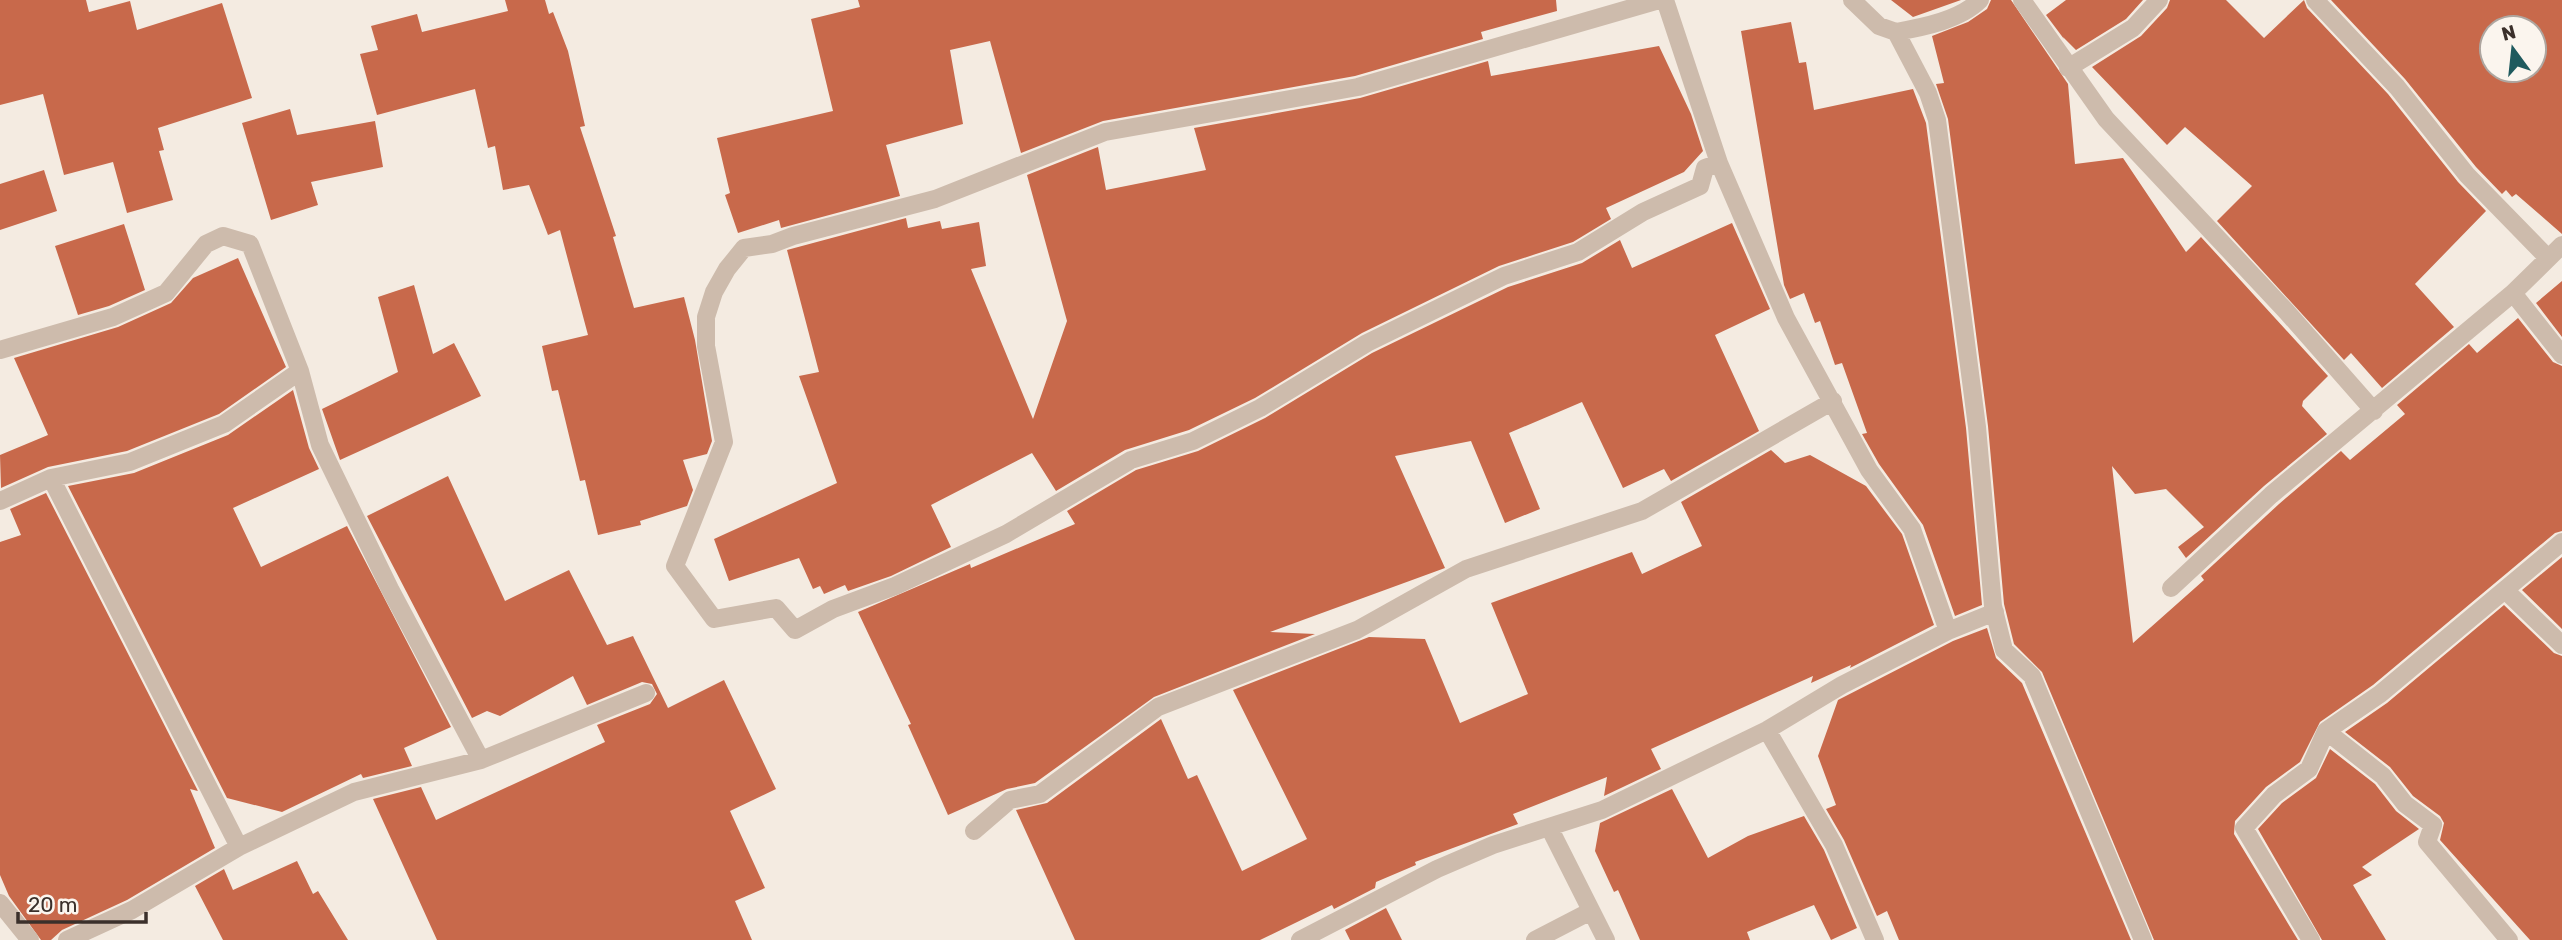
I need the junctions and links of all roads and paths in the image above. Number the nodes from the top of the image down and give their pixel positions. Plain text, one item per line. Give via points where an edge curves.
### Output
1 (1659, 0) edge
2 (1665, 0) edge
3 (1852, 0) edge
4 (1980, 0) edge
5 (2022, 0) edge
6 (2159, 0) edge
7 (2315, 0) edge
8 (1896, 32) junction
9 (2068, 68) junction
10 (1719, 163) junction
11 (2562, 245) edge
12 (2548, 258) junction
13 (2513, 293) junction
14 (0, 350) edge
15 (2562, 355) edge
16 (300, 371) junction
17 (1833, 401) junction
18 (2374, 411) junction
19 (51, 478) junction
20 (0, 501) edge
21 (2562, 542) edge
22 (2171, 588) dead end
23 (2505, 590) junction
24 (1995, 612) junction
25 (1948, 631) junction
26 (2562, 645) edge
27 (646, 693) dead end
28 (1767, 730) junction
29 (2326, 731) junction
30 (481, 760) junction
31 (1550, 829) junction
32 (974, 831) dead end
33 (239, 847) junction
34 (0, 904) edge
35 (1591, 911) junction
36 (30, 940) edge
37 (67, 940) edge
38 (1300, 940) edge
39 (1535, 940) edge
40 (1606, 940) edge
41 (1875, 940) edge
42 (2143, 940) edge
43 (2311, 940) edge
44 (2510, 940) edge

1 - 10 street via 1358,87 1105,132 935,199 744,248 714,292 706,317 706,346 724,442 675,566 714,620 776,608 795,630 1006,534 1131,460 1204,436 1367,343 1504,276 1578,252 1643,212 1700,186 1704,168
2 - 10 street
3 - 8 street via 1880,26
4 - 8 street via 1971,9
5 - 9 street
6 - 9 street via 2133,28
7 - 12 street via 2397,87 2466,176
8 - 24 street via 1937,120 1977,427
9 - 18 street via 2106,119
10 - 17 street via 1786,318
11 - 12 street
12 - 13 street
13 - 15 street
13 - 18 street
14 - 16 street via 113,317 166,293 206,244 223,236 250,244
16 - 19 street via 224,424 130,462
16 - 30 street via 320,445
17 - 25 street via 1869,470 1912,529
17 - 32 street via 1642,511 1466,569 1357,630 1158,707 1040,793 1010,800
18 - 22 street via 2271,495
19 - 20 street
19 - 33 street
21 - 23 street
23 - 26 street
23 - 29 street via 2380,694
24 - 25 street
24 - 42 street via 2004,650 2032,676
25 - 28 street
27 - 30 street
28 - 31 street via 1602,810
28 - 41 street via 1834,845
29 - 43 street via 2309,769 2274,795 2244,828
29 - 44 street via 2434,825 2427,842
30 - 33 street via 354,792
31 - 35 street
31 - 38 street via 1493,845 1437,869
33 - 37 street via 132,910
34 - 36 street
35 - 39 street
35 - 40 street

